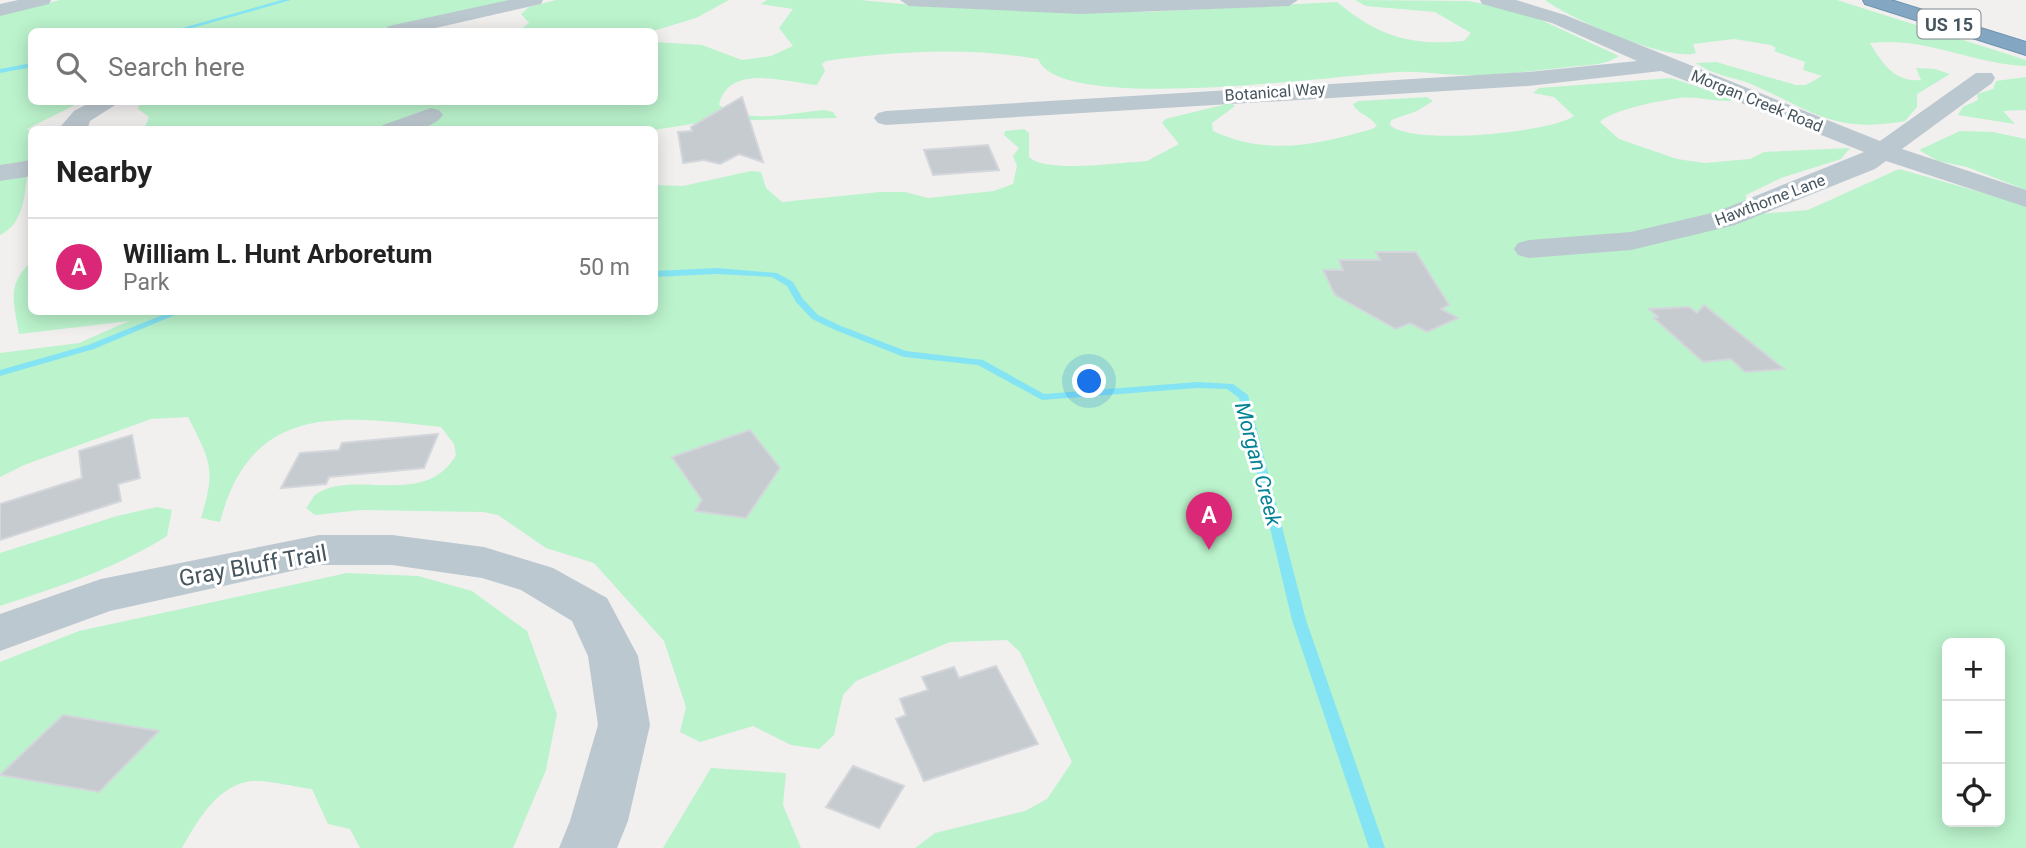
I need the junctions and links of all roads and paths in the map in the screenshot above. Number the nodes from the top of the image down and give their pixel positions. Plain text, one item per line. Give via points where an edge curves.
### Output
1 (42, 0) edge
2 (534, 0) edge
3 (909, 0) edge
4 (1289, 0) edge
5 (1489, 0) edge
6 (1872, 0) edge
7 (1909, 0) edge
8 (1539, 6) edge
9 (0, 10) edge
10 (407, 28) edge
11 (2026, 36) edge
12 (2026, 49) edge
13 (1664, 64) junction
14 (1984, 78) dead end
15 (114, 108) edge
16 (431, 115) dead end
17 (886, 118) dead end
18 (73, 126) edge
19 (402, 126) edge
20 (1882, 150) junction
21 (28, 169) edge
22 (0, 173) edge
23 (2026, 199) edge
24 (1529, 249) dead end
25 (0, 634) edge
26 (587, 848) edge

1 - 9 street
2 - 10 street
3 - 4 street via 1080,8
5 - 8 street, Morgan Creek Road
6 - 12 highway, US 15
7 - 11 highway, US 15
8 - 13 street, Morgan Creek Road
13 - 17 street, Botanical Way via 1539,79
13 - 20 street, Morgan Creek Road
14 - 20 street, Hawthorne Lane
15 - 18 street via 82,116
16 - 19 street
20 - 23 street, Morgan Creek Road
20 - 24 street, Hawthorne Lane via 1866,163 1725,219 1631,241
21 - 22 street
25 - 26 street, Gray Bluff Trail via 101,596 319,550 392,550 484,564 537,579 590,610 613,656 624,725 599,821

